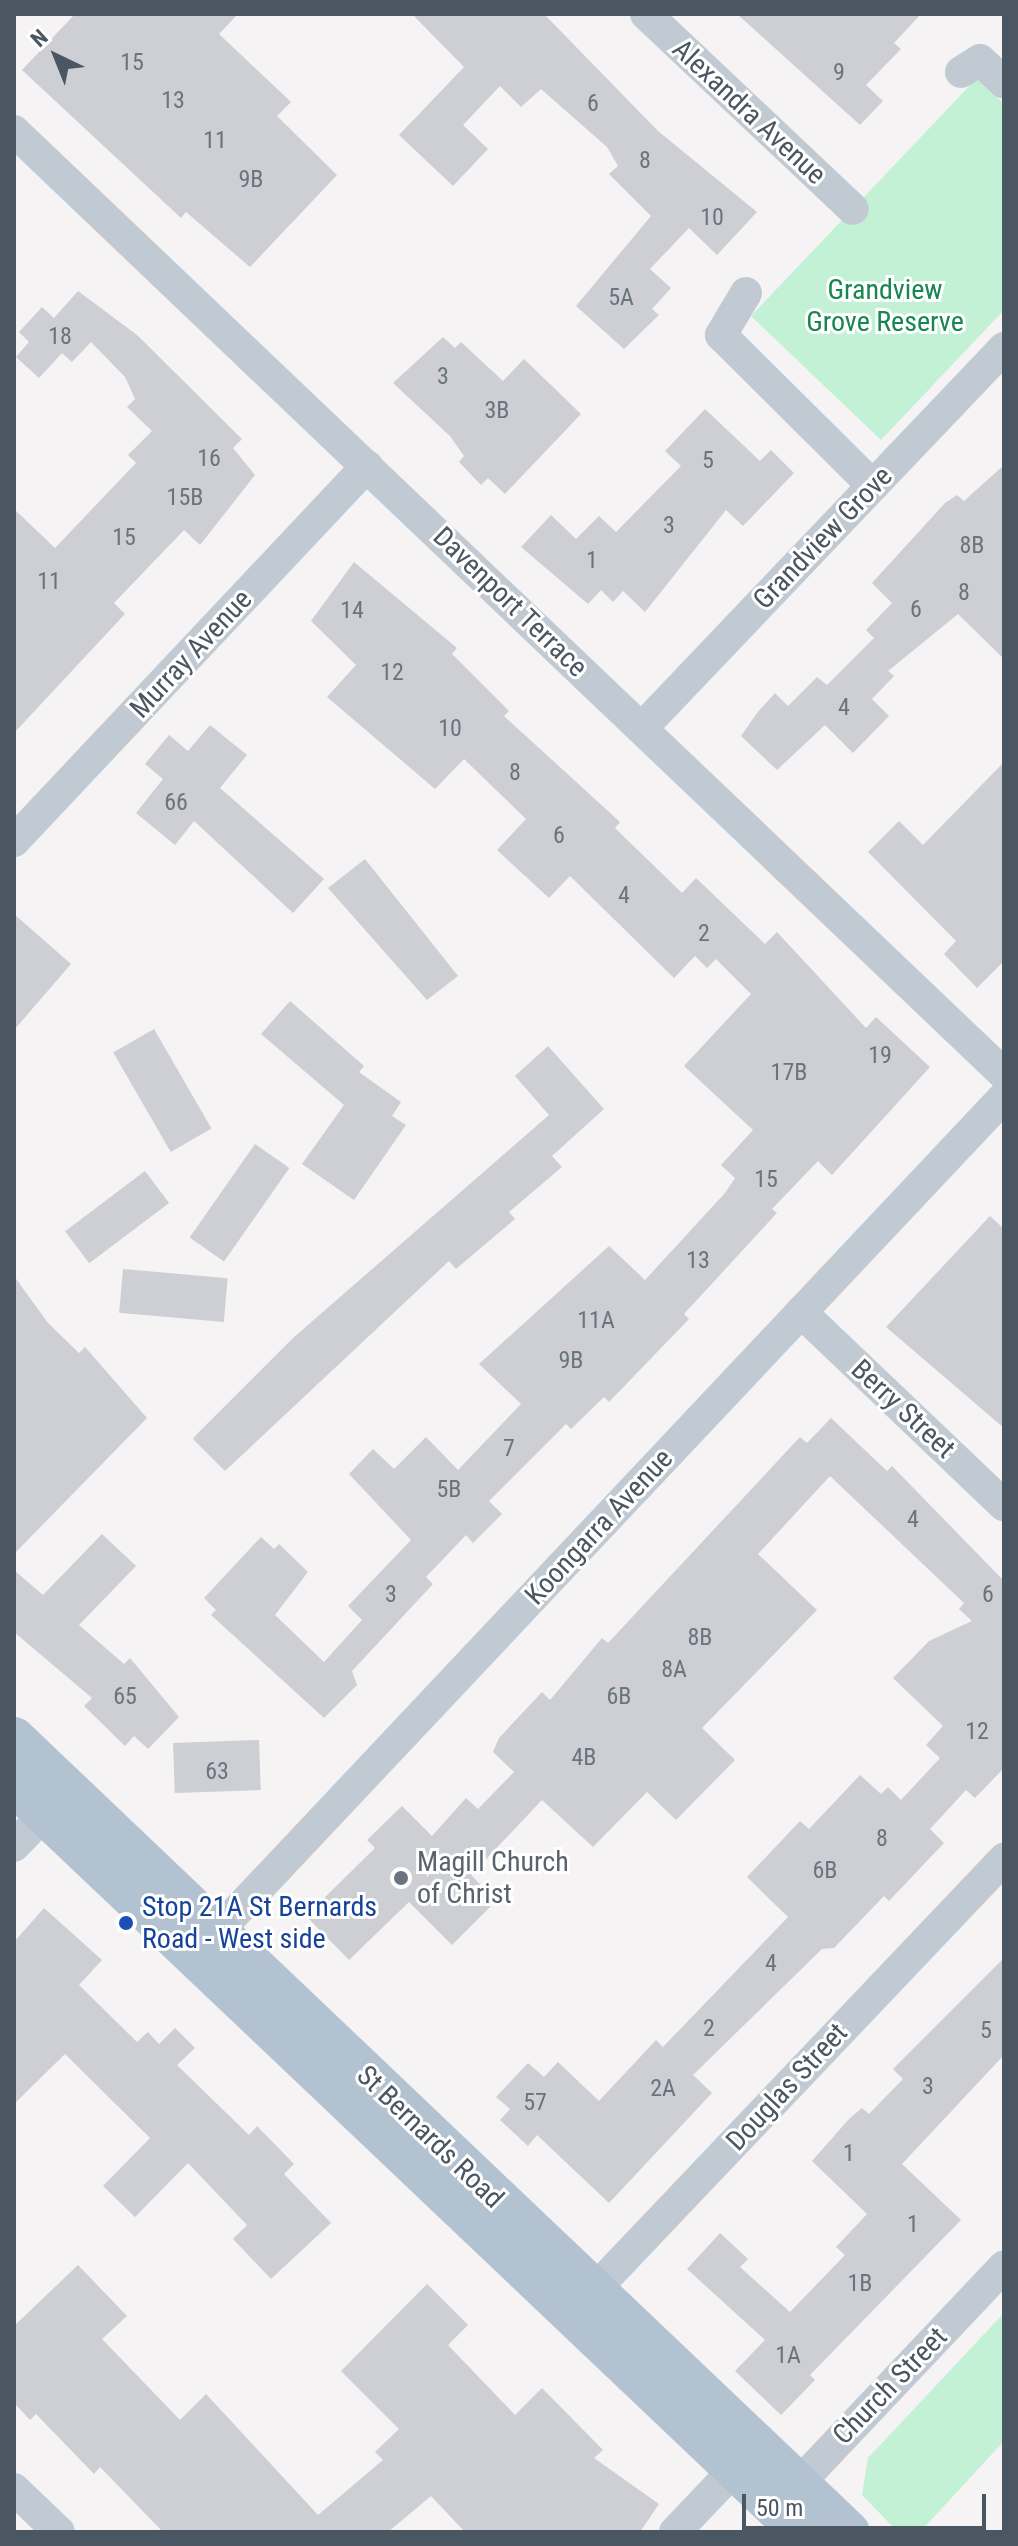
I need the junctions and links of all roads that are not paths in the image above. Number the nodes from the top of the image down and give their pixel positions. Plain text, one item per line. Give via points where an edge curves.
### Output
1 (646, 14) edge
2 (961, 72) dead end
3 (1004, 82) edge
4 (14, 131) edge
5 (853, 209) dead end
6 (746, 293) dead end
7 (1004, 348) edge
8 (367, 466) junction
9 (873, 486) junction
10 (642, 728) junction
11 (14, 841) edge
12 (1004, 1074) edge
13 (1004, 1097) edge
14 (801, 1312) junction
15 (1004, 1505) edge
16 (14, 1738) edge
17 (14, 1785) edge
18 (56, 1802) junction
19 (14, 1846) edge
20 (1004, 1859) edge
21 (206, 1944) junction
22 (1004, 2266) edge
23 (582, 2304) junction
24 (744, 2459) junction
25 (14, 2489) edge
26 (792, 2507) edge
27 (59, 2532) edge
28 (675, 2532) edge
29 (849, 2532) edge

1 - 5 street, Alexandra Avenue
2 - 3 street via 980,60
4 - 8 street, Davenport Terrace
6 - 9 street via 721,335
7 - 9 street, Grandview Grove
8 - 10 street, Davenport Terrace
8 - 11 street, Murray Avenue
9 - 10 street, Grandview Grove
10 - 12 street, Davenport Terrace
13 - 14 street, Koongarra Avenue
14 - 15 street, Berry Street
14 - 21 street, Koongarra Avenue
16 - 18 main road, St Bernards Road
17 - 18 main road, St Bernards Road
18 - 19 street
18 - 21 main road, St Bernards Road
20 - 23 street, Douglas Street
21 - 23 main road, St Bernards Road
22 - 26 street, Church Street
23 - 24 main road, St Bernards Road
24 - 26 main road, St Bernards Road
24 - 28 street
25 - 27 street
26 - 29 main road, St Bernards Road

